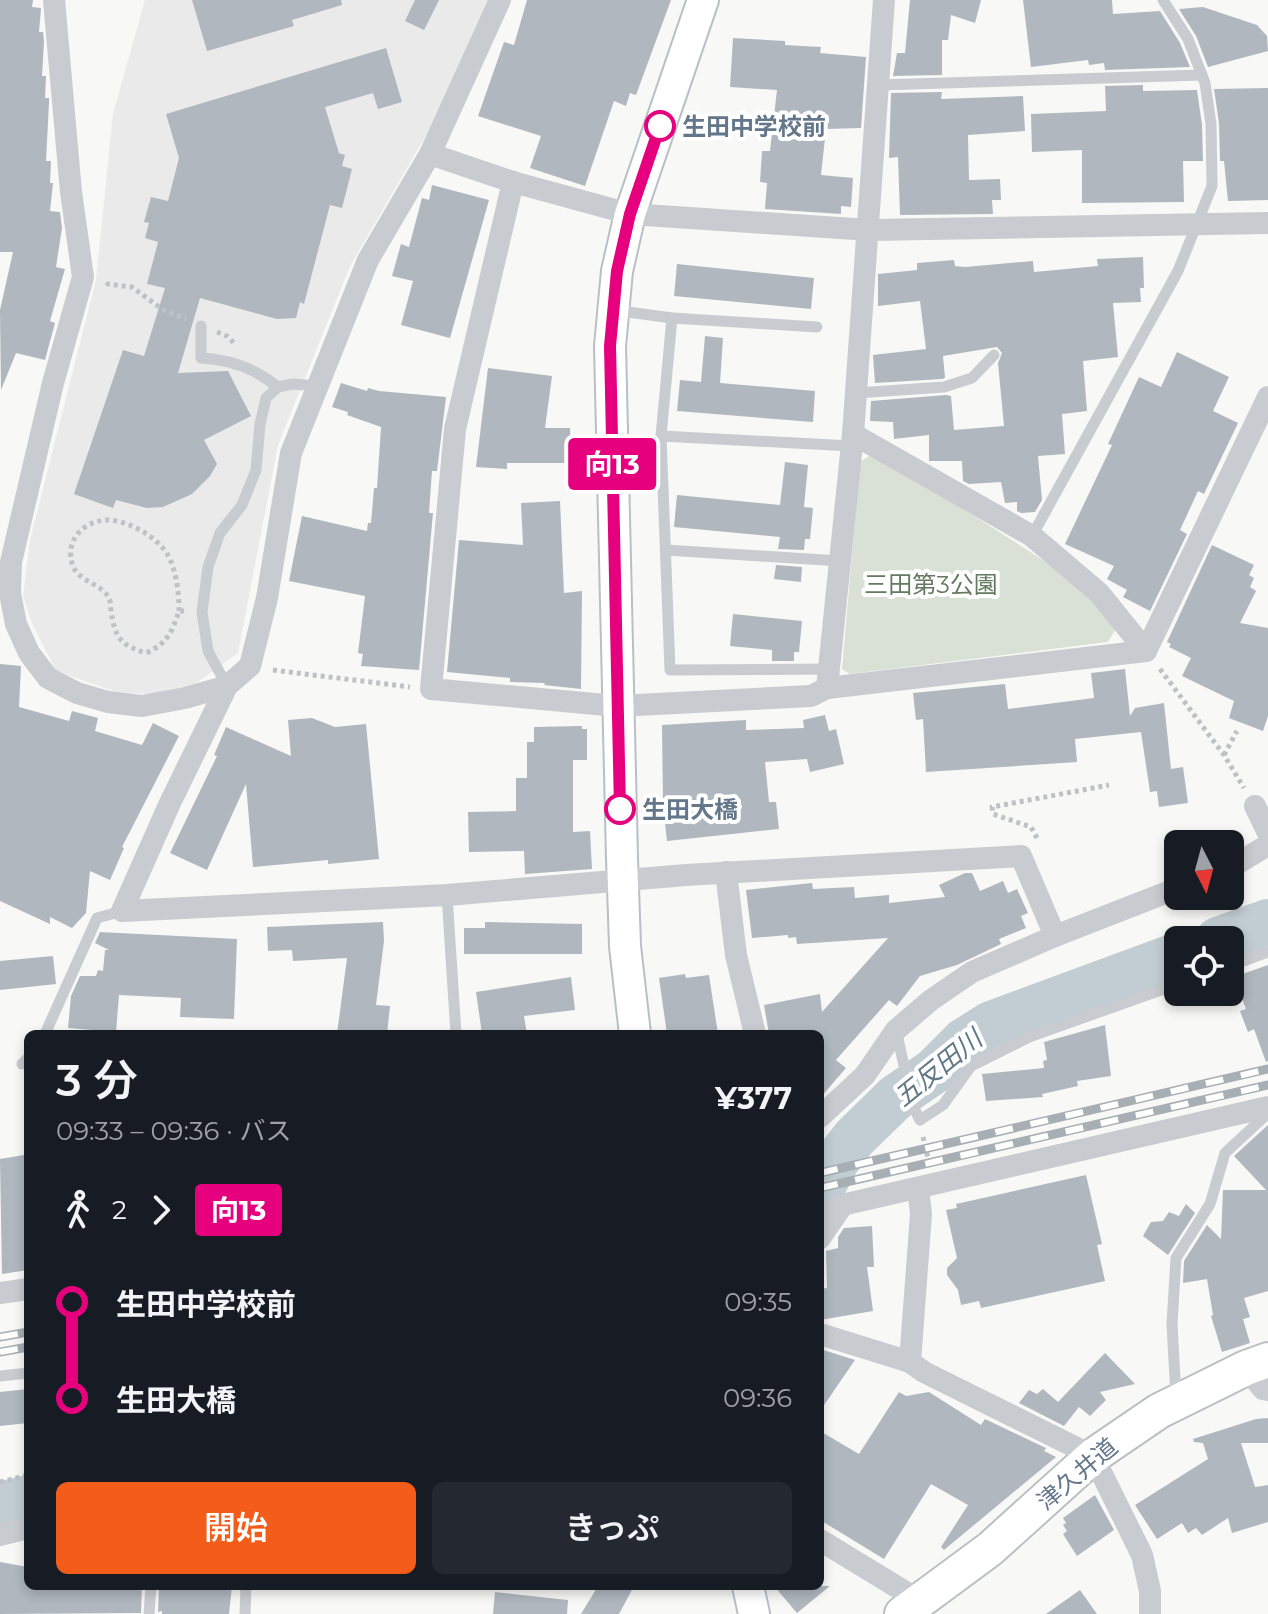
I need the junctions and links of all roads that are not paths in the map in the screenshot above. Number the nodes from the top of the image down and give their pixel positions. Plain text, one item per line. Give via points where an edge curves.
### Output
1 (54, 0) edge
2 (500, 0) edge
3 (703, 0) edge
4 (884, 0) edge
5 (1163, 0) edge
6 (1202, 75) junction
7 (879, 85) junction
8 (430, 154) junction
9 (513, 182) junction
10 (630, 214) junction
11 (1268, 223) edge
12 (1197, 224) junction
13 (869, 230) junction
14 (612, 310) junction
15 (672, 318) junction
16 (201, 326) road end
17 (817, 327) dead end
18 (994, 355) dead end
19 (317, 386) junction
20 (278, 387) junction
21 (856, 393) junction
22 (1268, 397) edge
23 (661, 436) junction
24 (852, 440) junction
25 (1032, 536) junction
26 (666, 550) junction
27 (840, 561) junction
28 (1146, 651) junction
29 (828, 678) junction
30 (227, 686) junction
31 (617, 706) junction
32 (1255, 806) road end
33 (1268, 833) edge
34 (1268, 845) edge
35 (1244, 860) edge
36 (726, 872) junction
37 (623, 879) junction
38 (1164, 893) edge
39 (447, 895) junction
40 (122, 911) junction
41 (1055, 936) junction
42 (1268, 952) edge
43 (1244, 961) edge
44 (1164, 989) edge
45 (47, 1030) edge
46 (456, 1030) edge
47 (635, 1030) edge
48 (754, 1030) edge
49 (898, 1038) junction
50 (1267, 1107) edge
51 (824, 1113) edge
52 (925, 1186) junction
53 (828, 1211) edge
54 (24, 1290) edge
55 (0, 1293) edge
56 (824, 1335) edge
57 (910, 1362) junction
58 (24, 1373) edge
59 (1261, 1373) edge
60 (0, 1376) edge
61 (1176, 1402) junction
62 (1093, 1456) junction
63 (24, 1529) edge
64 (0, 1535) edge
65 (824, 1543) edge
66 (151, 1590) edge
67 (246, 1590) edge
68 (911, 1608) edge
69 (149, 1614) edge
70 (245, 1614) edge
71 (1150, 1614) edge

1 - 30 street via 83,277 11,562 16,624 48,678 77,693 142,706
2 - 8 street
3 - 10 street
4 - 7 street
5 - 6 lane via 1188,39
6 - 7 lane
6 - 12 lane via 1211,124 1212,186
7 - 13 street
8 - 9 street
8 - 19 street via 368,260
9 - 10 street
9 - 31 street via 455,429 431,689
10 - 13 street
10 - 14 street
11 - 12 street
12 - 13 street
12 - 25 lane via 1178,271
13 - 21 street
14 - 15 lane
14 - 31 street
15 - 17 lane
15 - 23 lane
16 - 20 lane via 201,358 236,362
18 - 21 lane via 972,378 944,387
19 - 20 lane
19 - 30 street via 291,453 250,666
20 - 30 lane via 266,398 256,470 242,505 220,533 208,567 202,612 208,651
21 - 24 street
22 - 28 street
23 - 24 lane
23 - 26 lane
24 - 25 street
24 - 27 street
25 - 28 street via 1099,593
26 - 27 lane
26 - 29 lane via 670,670
27 - 29 street
28 - 29 street
29 - 31 street via 811,696
30 - 40 street
31 - 37 street
32 - 33 street
34 - 35 street
36 - 37 street
36 - 41 street via 1021,856
36 - 48 street via 736,955
37 - 39 street
37 - 47 street
38 - 41 street
39 - 40 street
39 - 46 lane
40 - 45 lane via 97,918
41 - 49 street via 972,972 931,1000
42 - 43 lane
44 - 49 lane via 1029,1037 971,1066 943,1105 920,1120
49 - 51 street
50 - 52 street
50 - 61 lane via 1265,1116 1225,1153 1210,1204 1176,1258
52 - 53 street
52 - 57 street
54 - 55 street
56 - 57 street
57 - 62 street
58 - 60 lane
59 - 61 main road, 津久井道
61 - 62 main road, 津久井道
62 - 68 main road, 津久井道 via 990,1549
62 - 71 street via 1142,1555
63 - 64 street
65 - 68 street
66 - 69 lane
67 - 70 lane

